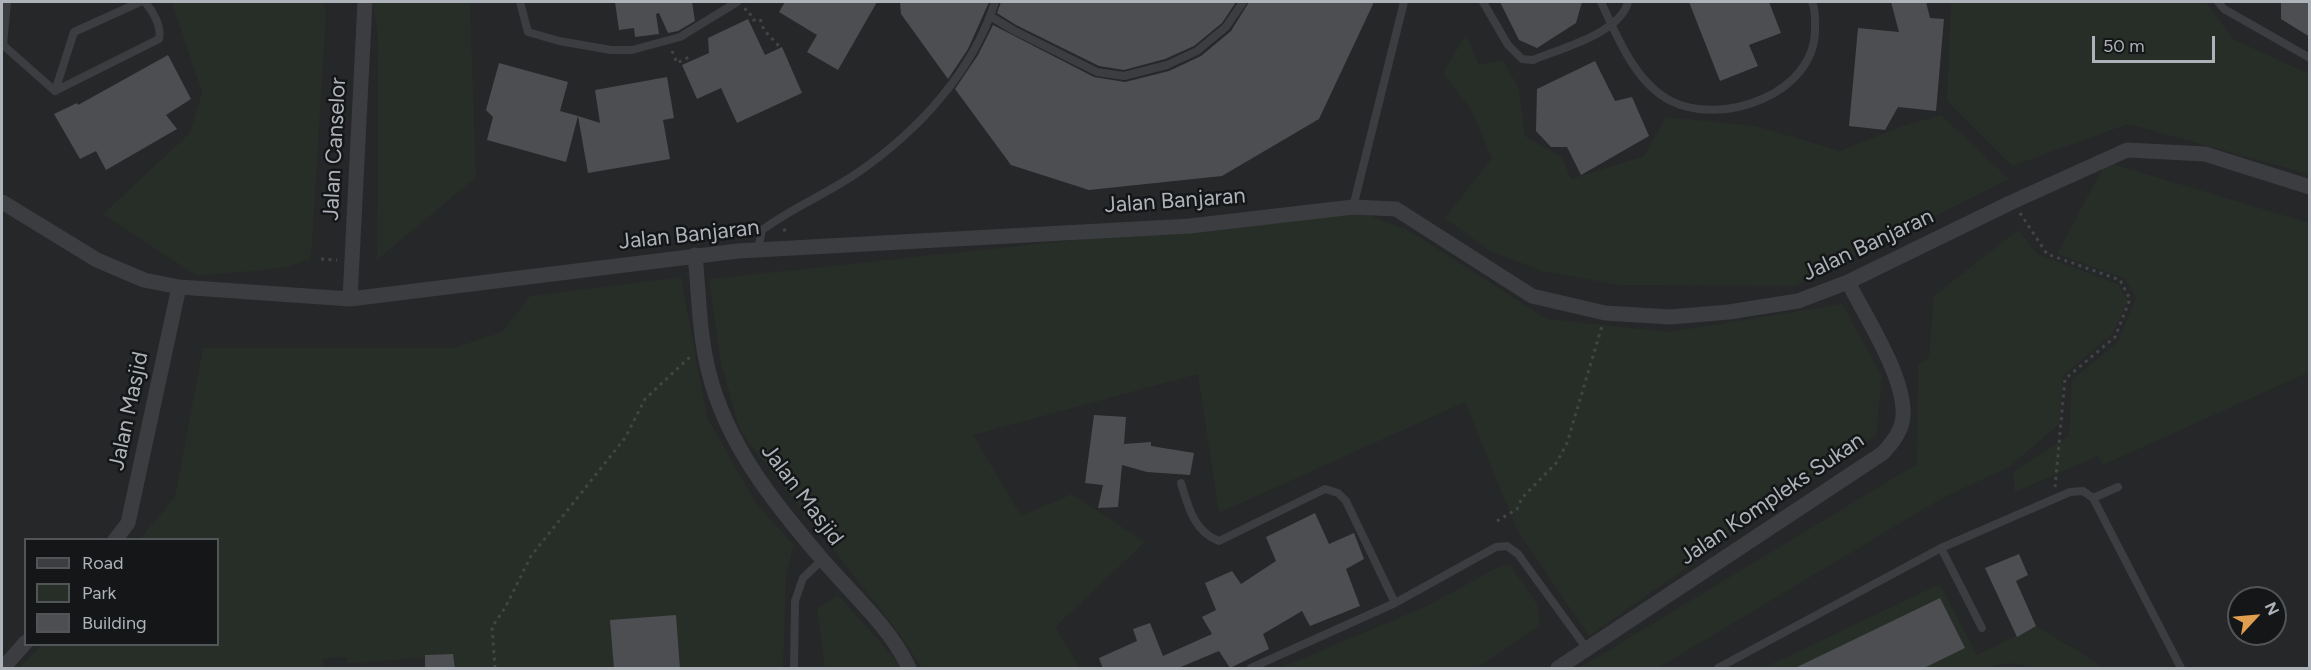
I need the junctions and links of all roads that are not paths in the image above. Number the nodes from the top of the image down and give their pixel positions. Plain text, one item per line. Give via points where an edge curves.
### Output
1 (7, 2) edge
2 (140, 2) edge
3 (145, 2) edge
4 (365, 2) edge
5 (520, 2) edge
6 (995, 2) edge
7 (1243, 2) edge
8 (1404, 2) edge
9 (1483, 2) edge
10 (1601, 2) edge
11 (1628, 2) edge
12 (1812, 2) edge
13 (2218, 2) edge
14 (734, 4) edge
15 (990, 16) junction
16 (1613, 26) junction
17 (2, 47) edge
18 (2310, 58) edge
19 (55, 91) junction
20 (2310, 187) edge
21 (2, 202) edge
22 (1353, 207) junction
23 (758, 249) junction
24 (695, 255) junction
25 (1848, 282) junction
26 (179, 287) junction
27 (350, 299) junction
28 (1181, 483) dead end
29 (2118, 487) dead end
30 (2093, 498) junction
31 (117, 538) edge
32 (1941, 548) junction
33 (822, 560) junction
34 (1395, 603) junction
35 (1982, 628) dead end
36 (24, 644) edge
37 (1587, 649) junction
38 (3, 669) edge
39 (794, 669) edge
40 (909, 669) edge
41 (1251, 669) edge
42 (1558, 669) edge
43 (1718, 669) edge
44 (2181, 669) edge

1 - 17 lane
2 - 19 lane via 74,32
3 - 19 lane via 153,11 161,33 159,39
4 - 27 street, Jalan Canselor
5 - 14 lane via 528,32 535,36 611,50 633,50 668,41
6 - 15 lane
7 - 15 lane via 1226,27 1197,51 1167,65 1124,76 1097,72
8 - 22 lane
9 - 16 lane via 1508,45 1522,59 1533,60
10 - 16 lane
11 - 16 lane via 1626,11
12 - 16 lane via 1815,33 1811,57 1800,73 1772,94 1739,108 1703,110 1672,102 1651,87 1637,70
13 - 18 lane
15 - 23 lane via 980,41 958,75 929,110 860,171 762,230
17 - 19 lane
20 - 25 street, Jalan Banjaran via 2205,154 2127,150
21 - 26 street, Jalan Banjaran via 98,260 144,280
22 - 23 street, Jalan Banjaran via 1190,226
22 - 25 street, Jalan Banjaran via 1396,209 1533,296 1605,313 1670,317 1730,312 1798,301
23 - 24 street, Jalan Banjaran
24 - 27 street, Jalan Banjaran
24 - 33 street, Jalan Masjid via 704,348 720,408 740,449 774,502
25 - 37 street, Jalan Kompleks Sukan via 1901,388 1904,419 1896,437 1883,453
26 - 27 street, Jalan Banjaran
26 - 31 street, Jalan Masjid via 128,523
28 - 34 lane via 1189,512 1206,536 1219,541 1325,489 1338,493 1346,501
29 - 30 lane
30 - 32 lane via 2083,491 2070,492
30 - 44 lane
32 - 35 lane
32 - 43 lane
33 - 39 lane via 803,578 795,602
33 - 40 street, Jalan Masjid via 872,615
34 - 37 lane via 1472,559 1507,546 1518,554
34 - 41 lane
36 - 38 street
37 - 42 street, Jalan Kompleks Sukan

